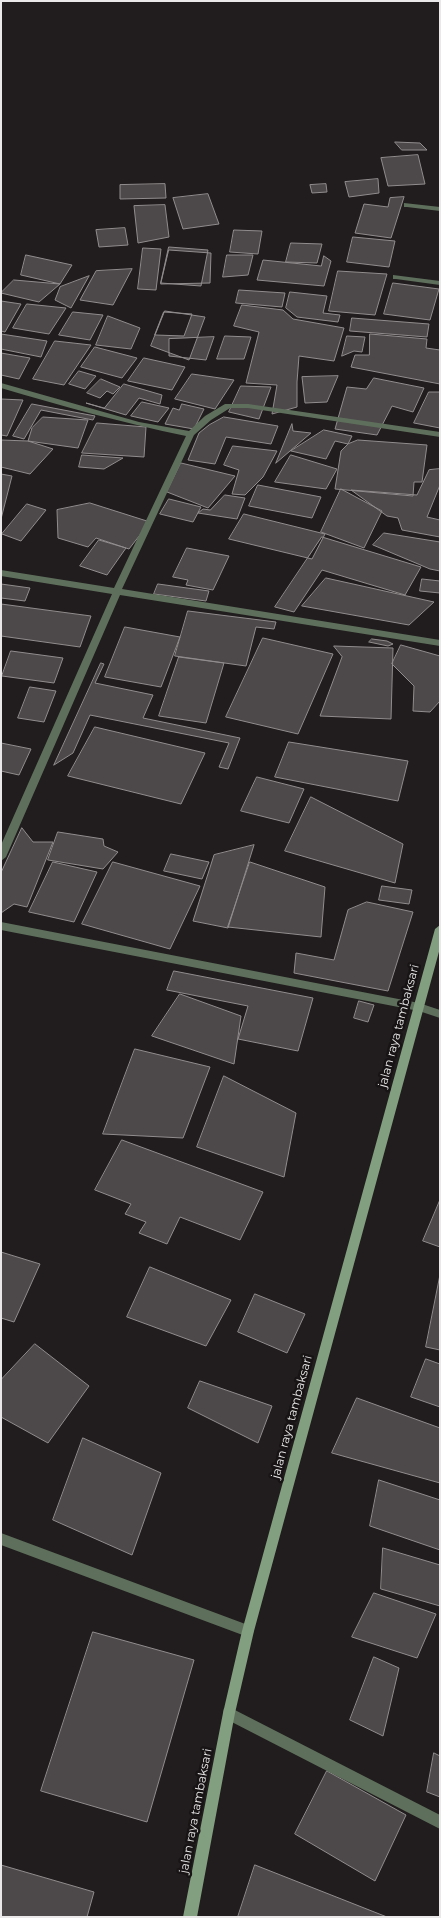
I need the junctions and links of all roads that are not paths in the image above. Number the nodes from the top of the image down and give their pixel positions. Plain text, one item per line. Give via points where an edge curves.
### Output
1 (407, 205) dead end
2 (440, 209) edge
3 (396, 277) dead end
4 (440, 283) edge
5 (1, 384) edge
6 (191, 434) junction
7 (440, 435) edge
8 (1, 573) edge
9 (117, 591) junction
10 (440, 643) edge
11 (1, 857) edge
12 (1, 926) edge
13 (440, 929) edge
14 (419, 1007) junction
15 (440, 1014) edge
16 (1, 1540) edge
17 (248, 1631) junction
18 (229, 1713) junction
19 (440, 1822) edge
20 (190, 1917) edge

1 - 2 street
3 - 4 street
5 - 6 street via 139,424
6 - 7 street via 228,406 248,406
6 - 9 street
8 - 9 street
9 - 10 street
9 - 11 street
12 - 14 street
13 - 14 street, jalan raya tambaksari
14 - 15 street
14 - 17 street, jalan raya tambaksari
16 - 17 street
17 - 18 street, jalan raya tambaksari
18 - 19 street
18 - 20 street, jalan raya tambaksari

